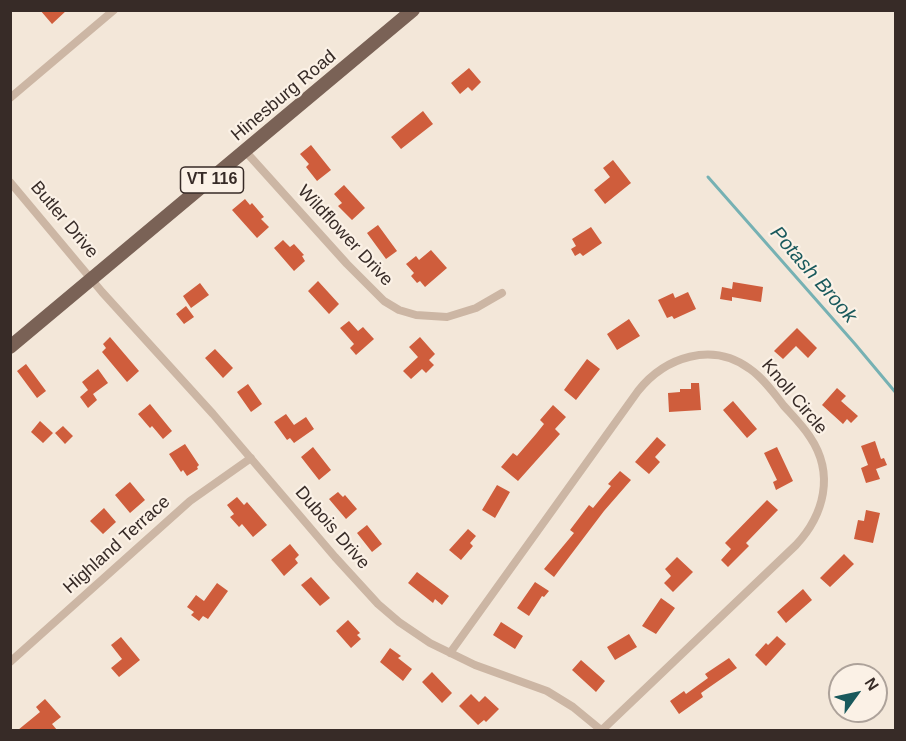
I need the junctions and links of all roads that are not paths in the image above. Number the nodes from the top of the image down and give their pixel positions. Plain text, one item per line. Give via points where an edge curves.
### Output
1 (413, 10) edge
2 (113, 11) edge
3 (10, 98) edge
4 (246, 152) junction
5 (10, 182) edge
6 (92, 279) junction
7 (502, 293) dead end
8 (10, 347) edge
9 (251, 458) junction
10 (450, 653) junction
11 (10, 662) edge
12 (601, 730) edge

1 - 4 main road, Hinesburg Road / VT 116
2 - 3 street
4 - 6 main road, Hinesburg Road / VT 116
4 - 7 street, Wildflower Drive via 347,264 384,301 399,310 447,317 476,308
5 - 6 street, Butler Drive
6 - 8 main road, Hinesburg Road / VT 116
6 - 9 street, Dubois Drive
9 - 10 street, Dubois Drive via 378,604 413,633
9 - 11 street, Highland Terrace via 190,501
10 - 12 street, Dubois Drive via 547,691
10 - 12 street, Knoll Circle via 650,378 671,362 696,355 720,356 743,364 760,378 814,443 825,480 819,513 796,545

